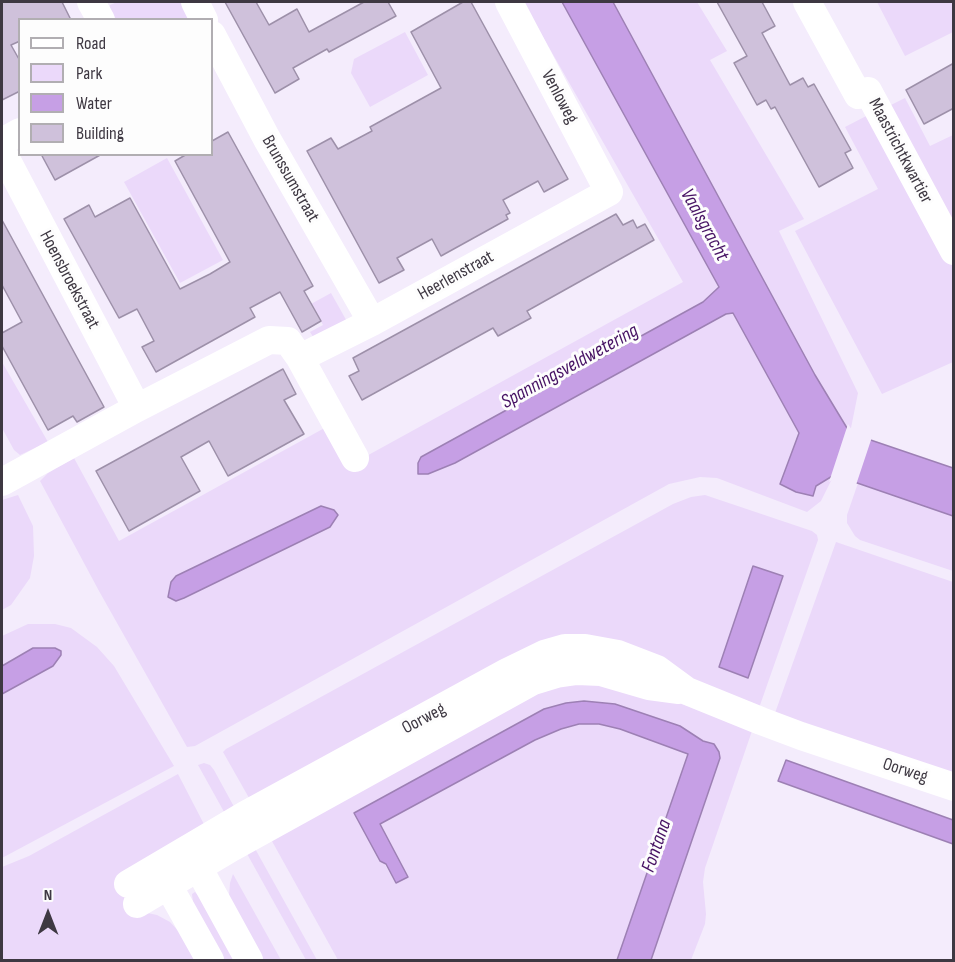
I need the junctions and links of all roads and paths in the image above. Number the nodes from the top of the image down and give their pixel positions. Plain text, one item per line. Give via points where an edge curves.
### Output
1 (195, 2) edge
2 (509, 2) edge
3 (807, 2) edge
4 (203, 18) edge
5 (213, 37) edge
6 (18, 133) edge
7 (2, 142) edge
8 (2, 151) edge
9 (609, 192) joint
10 (954, 251) edge
11 (372, 322) junction
12 (300, 358) junction
13 (137, 408) junction
14 (355, 458) dead end
15 (10, 478) edge
16 (687, 691) junction
17 (954, 787) edge
18 (198, 867) junction
19 (169, 873) junction
20 (132, 894) dead end
21 (210, 960) edge
22 (249, 960) edge

1 - 4 street
2 - 9 street, Venloweg
3 - 10 street, Maastrichtkwartier via 858,94 868,91
5 - 11 street, Brunssumstraat
6 - 7 street
8 - 13 street, Hoensbroekstraat
9 - 11 street, Heerlenstraat
11 - 12 street, Heerlenstraat
12 - 13 street via 288,341 269,339
12 - 14 street
13 - 15 street
16 - 17 street, Oorweg via 801,736
16 - 18 street, Oorweg via 649,687 601,672 577,671 533,681
16 - 19 street, Oorweg via 657,669 618,654 585,648 544,654 245,815
18 - 19 street, Oorweg
18 - 22 street
19 - 20 street
19 - 21 street

